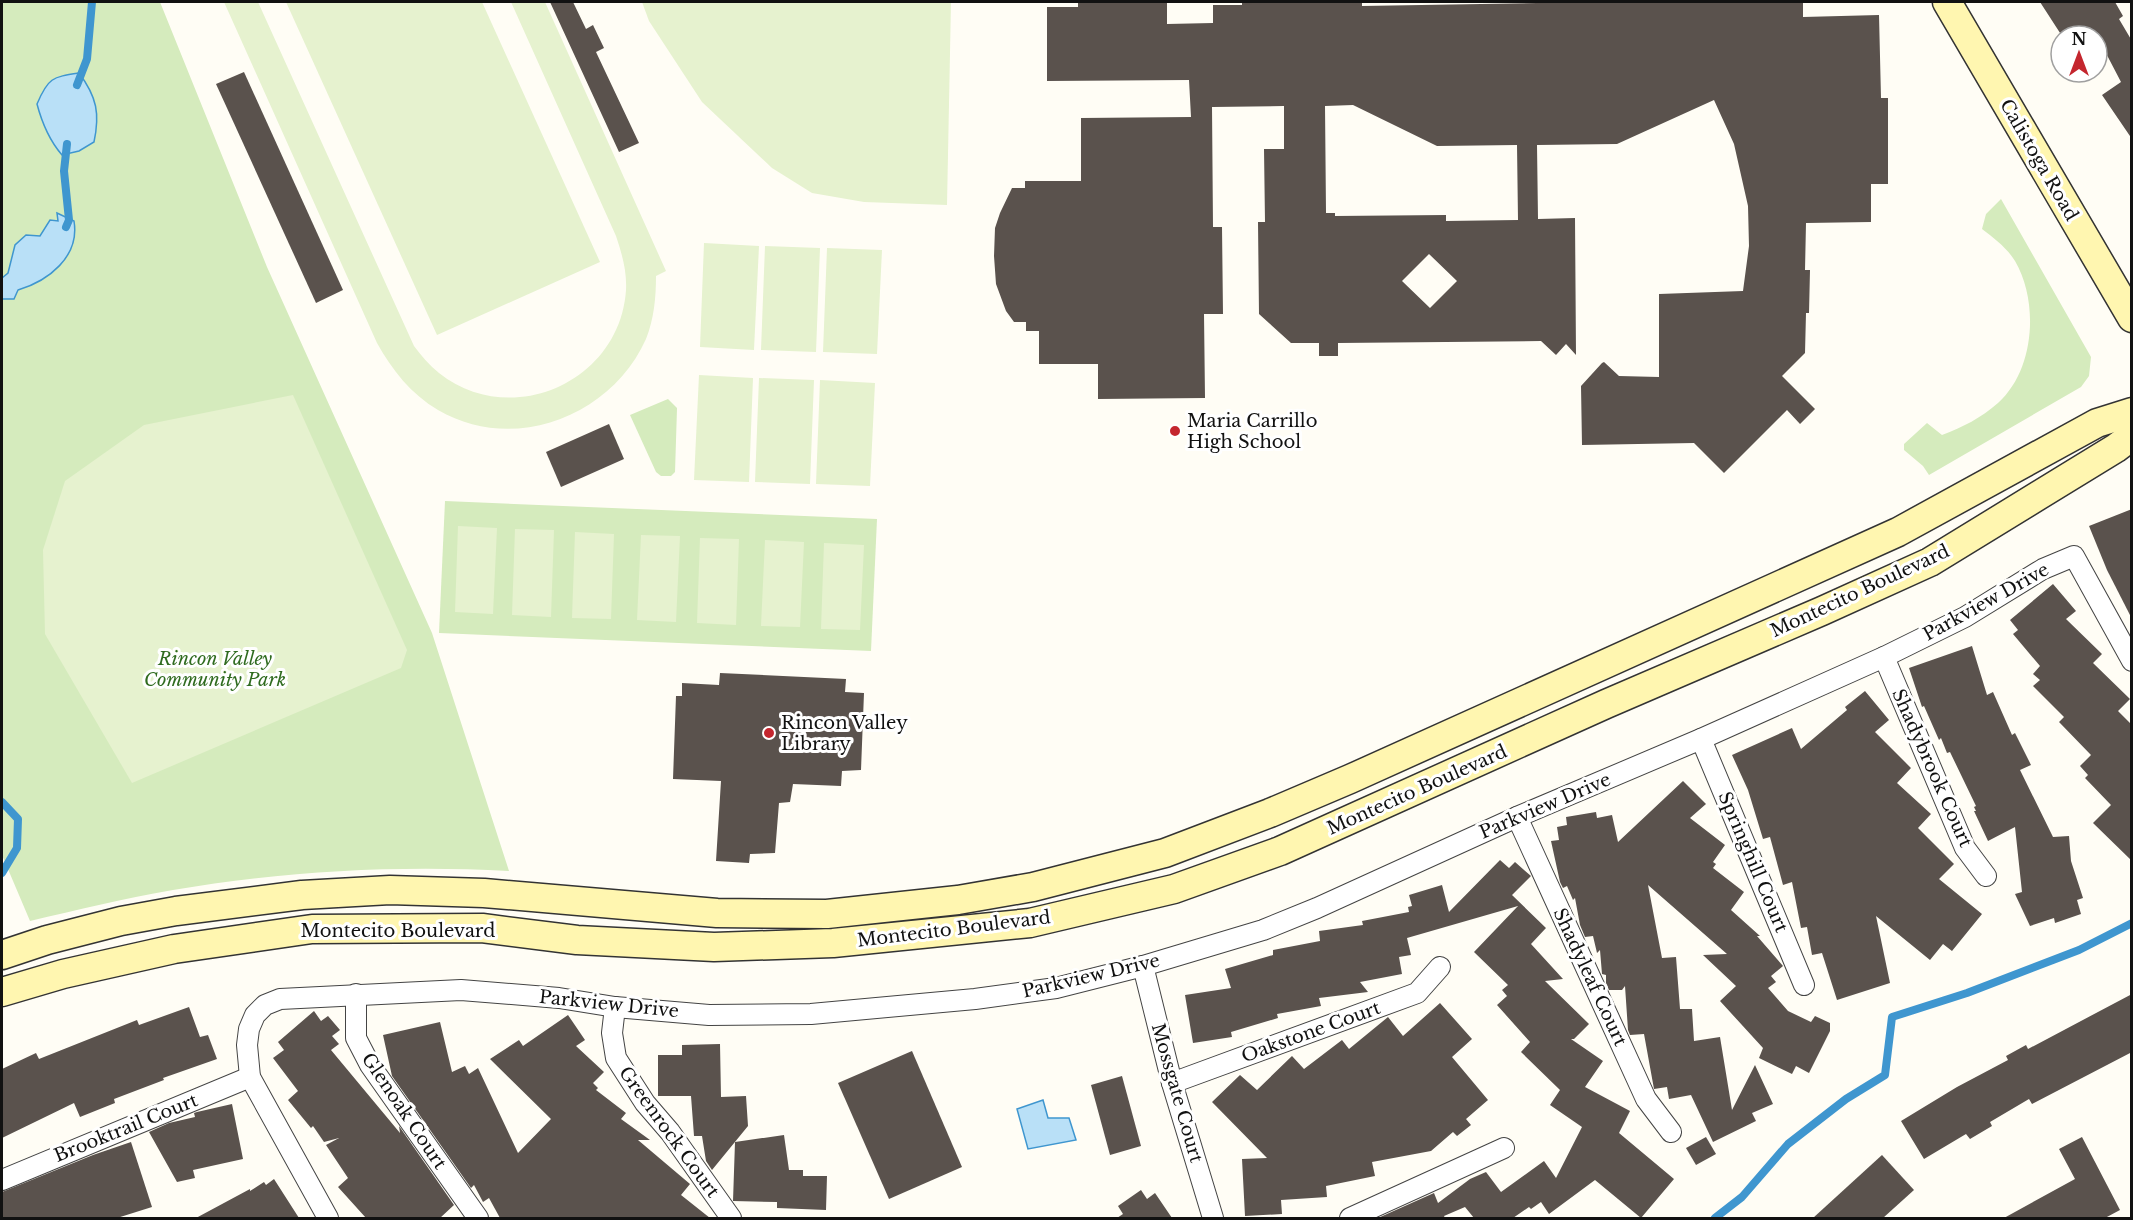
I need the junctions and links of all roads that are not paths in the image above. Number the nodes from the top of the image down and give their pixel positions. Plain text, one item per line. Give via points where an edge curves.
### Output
1 (1947, 2) edge
2 (2132, 318) edge
3 (2132, 412) edge
4 (2132, 436) edge
5 (1884, 657) junction
6 (2132, 661) edge
7 (1701, 739) junction
8 (1517, 818) junction
9 (1986, 876) dead end
10 (2, 955) edge
11 (1143, 966) junction
12 (1440, 967) dead end
13 (1804, 985) dead end
14 (2, 992) edge
15 (356, 994) junction
16 (615, 1007) junction
17 (250, 1077) junction
18 (1172, 1083) junction
19 (1671, 1132) dead end
20 (1504, 1148) dead end
21 (2, 1180) edge
22 (328, 1218) edge
23 (478, 1218) edge
24 (731, 1218) edge
25 (1213, 1218) edge
26 (1350, 1218) edge

1 - 2 main road, Calistoga Road
3 - 10 main road, Montecito Boulevard via 2097,423 1898,532 1350,779 1165,853 1033,887 958,900 827,914 717,913 484,893 390,890 302,895 121,921
4 - 14 main road, Montecito Boulevard via 1930,562 1280,851 1174,889 1030,923 833,943 714,947 577,940 482,928 312,929 174,949
5 - 6 street, Parkview Drive via 1965,617 2043,569 2074,556
5 - 7 street, Parkview Drive
5 - 9 street, Shadybrook Court via 1965,848
7 - 8 street, Parkview Drive
7 - 13 street, Springhill Court
8 - 11 street, Parkview Drive via 1263,930
8 - 19 street, Shadyleaf Court via 1646,1099
11 - 16 street, Parkview Drive via 1056,988 811,1014 708,1015
11 - 18 street, Mossgate Court
12 - 18 street, Oakstone Court via 1417,993
15 - 16 street, Parkview Drive via 461,990
15 - 17 street, Parkview Drive via 280,999 265,1005 249,1029
15 - 23 street, Glenoak Court via 356,1038 370,1065
16 - 24 street, Greenrock Court via 612,1033 616,1058
17 - 21 street, Brooktrail Court
17 - 22 street, Parkview Drive
18 - 25 street, Mossgate Court
20 - 26 street

